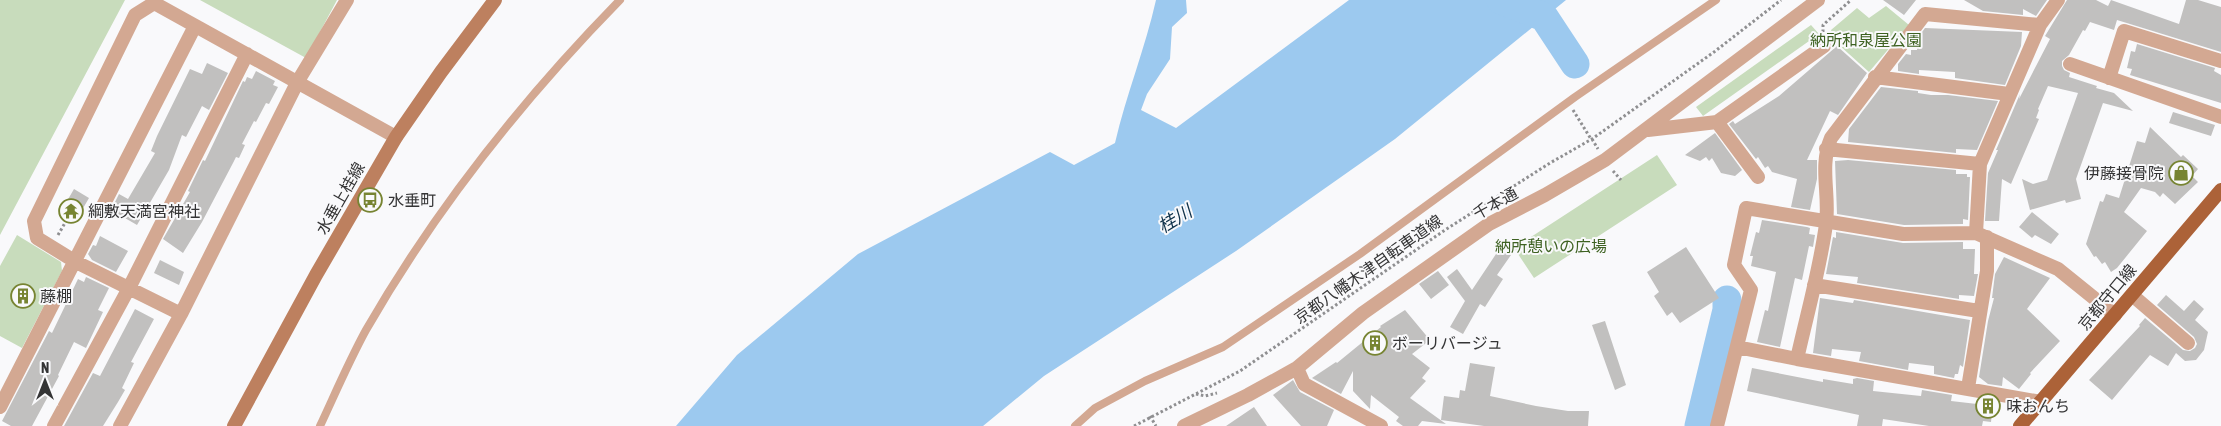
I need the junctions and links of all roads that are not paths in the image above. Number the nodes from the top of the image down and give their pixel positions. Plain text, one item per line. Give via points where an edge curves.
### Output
1 (347, 0) edge
2 (495, 0) edge
3 (620, 0) edge
4 (1716, 0) edge
5 (1818, 0) edge
6 (2058, 0) edge
7 (2040, 25) junction
8 (195, 26) junction
9 (1824, 46) road end
10 (247, 54) junction
11 (2221, 61) edge
12 (2070, 64) dead end
13 (1875, 77) junction
14 (2109, 78) junction
15 (298, 81) junction
16 (2010, 94) junction
17 (2221, 117) edge
18 (1717, 122) junction
19 (1647, 130) junction
20 (396, 137) junction
21 (1826, 149) junction
22 (1980, 164) junction
23 (1758, 177) dead end
24 (2221, 190) edge
25 (1826, 223) junction
26 (1982, 235) junction
27 (76, 262) junction
28 (1814, 285) junction
29 (129, 288) junction
30 (2132, 295) junction
31 (1979, 311) junction
32 (181, 314) junction
33 (2114, 315) junction
34 (2188, 343) dead end
35 (1737, 348) junction
36 (1797, 359) junction
37 (1298, 368) junction
38 (1968, 388) junction
39 (2041, 402) junction
40 (0, 407) edge
41 (54, 426) edge
42 (120, 426) edge
43 (234, 426) edge
44 (320, 426) edge
45 (1075, 426) edge
46 (1184, 426) edge
47 (1381, 426) edge
48 (1717, 426) edge
49 (2020, 426) edge

1 - 15 street
2 - 20 main road, 水垂上桂線
3 - 44 lane via 556,67 463,181 400,273 365,332
4 - 45 lane via 1360,254 1223,347 1145,381 1095,408
5 - 19 street, 千本通
6 - 7 street
7 - 13 street via 1925,14
7 - 16 street
8 - 10 street
8 - 27 street
8 - 27 street via 154,3 135,15 34,221 37,238
9 - 18 street
10 - 15 street
10 - 29 street
11 - 14 street via 2124,31
12 - 14 street
13 - 16 street
13 - 21 street
14 - 17 street
15 - 20 street
15 - 32 street
16 - 22 street
18 - 19 street
18 - 23 street
19 - 37 street, 千本通 via 1606,160 1489,224 1363,313
20 - 43 main road, 水垂上桂線
21 - 22 street
21 - 25 street
22 - 26 street
24 - 30 main road, 京都守口線
25 - 26 street via 1903,234
25 - 28 street
25 - 35 street via 1746,208 1734,265 1751,290
26 - 31 street via 1987,271
26 - 33 street via 2058,269
27 - 29 street
27 - 40 street
28 - 31 street
28 - 36 street
29 - 32 street
29 - 41 street
30 - 33 main road, 京都守口線
30 - 34 street
31 - 38 street
32 - 42 street
33 - 39 main road, 京都守口線
35 - 36 street
35 - 48 street
36 - 38 street
37 - 46 street, 千本通
37 - 47 street via 1304,384
38 - 39 street
39 - 49 main road, 京都守口線

